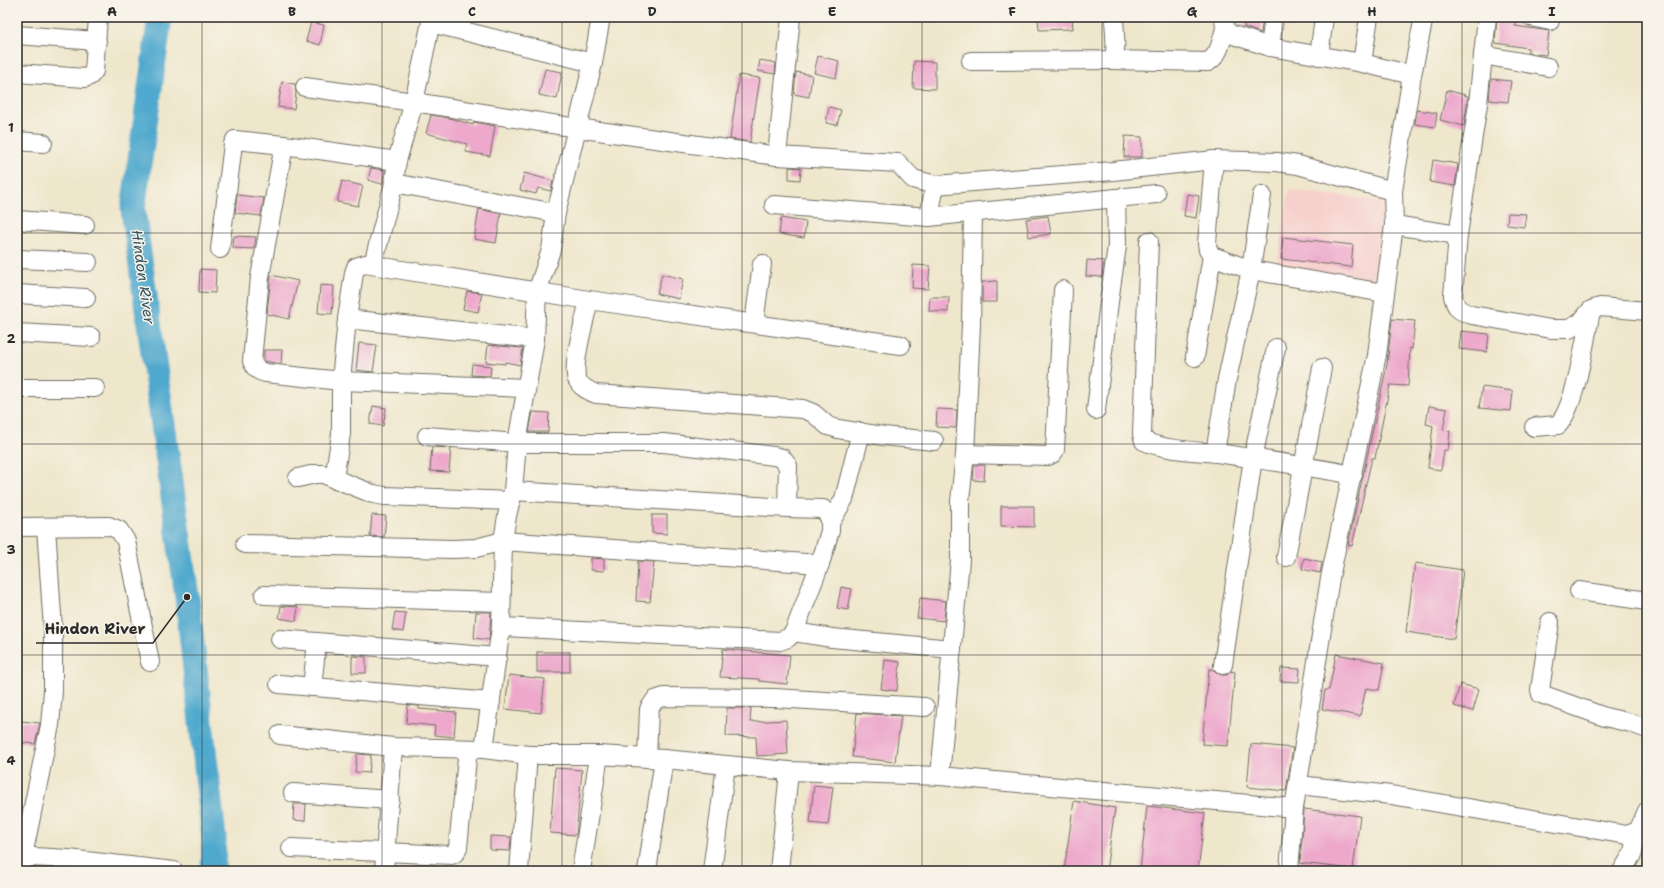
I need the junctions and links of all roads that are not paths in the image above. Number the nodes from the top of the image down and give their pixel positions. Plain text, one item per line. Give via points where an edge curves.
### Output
1 (98, 17) edge
2 (601, 17) edge
3 (791, 17) edge
4 (1114, 17) edge
5 (1274, 17) edge
6 (1324, 17) edge
7 (1369, 17) edge
8 (1424, 17) edge
9 (1487, 17) edge
10 (1531, 17) edge
11 (431, 20) edge
12 (1550, 21) dead end
13 (1224, 23) edge
14 (17, 36) edge
15 (97, 41) junction
16 (1270, 47) junction
17 (1319, 56) junction
18 (1483, 56) junction
19 (1112, 60) junction
20 (971, 61) dead end
21 (593, 63) junction
22 (1362, 63) junction
23 (1548, 67) dead end
24 (17, 73) edge
25 (1412, 75) junction
26 (305, 87) dead end
27 (414, 102) junction
28 (577, 128) junction
29 (17, 142) edge
30 (43, 143) dead end
31 (284, 144) junction
32 (777, 156) junction
33 (1214, 160) junction
34 (397, 161) junction
35 (394, 183) junction
36 (935, 185) junction
37 (1393, 191) junction
38 (1156, 194) dead end
39 (1262, 195) dead end
40 (1116, 198) junction
41 (774, 206) dead end
42 (973, 212) junction
43 (556, 214) junction
44 (929, 217) junction
45 (17, 220) edge
46 (85, 225) dead end
47 (1394, 225) junction
48 (1458, 235) junction
49 (1149, 241) dead end
50 (220, 249) dead end
51 (1212, 256) junction
52 (17, 259) edge
53 (88, 262) dead end
54 (373, 264) junction
55 (762, 264) dead end
56 (1251, 270) junction
57 (1063, 290) dead end
58 (536, 292) junction
59 (1384, 293) junction
60 (17, 294) edge
61 (86, 298) dead end
62 (589, 300) junction
63 (1592, 310) junction
64 (1647, 311) edge
65 (347, 319) junction
66 (754, 323) junction
67 (17, 334) edge
68 (91, 338) dead end
69 (535, 339) junction
70 (901, 345) dead end
71 (1276, 348) dead end
72 (1195, 357) dead end
73 (1322, 368) dead end
74 (342, 380) junction
75 (17, 388) edge
76 (95, 388) dead end
77 (526, 388) junction
78 (1096, 410) dead end
79 (1534, 427) dead end
80 (861, 432) junction
81 (427, 436) dead end
82 (934, 441) dead end
83 (517, 443) junction
84 (1215, 453) junction
85 (965, 454) junction
86 (1253, 458) junction
87 (1304, 465) junction
88 (1353, 475) junction
89 (298, 478) dead end
90 (334, 479) junction
91 (512, 496) junction
92 (787, 508) junction
93 (830, 523) junction
94 (17, 527) edge
95 (46, 527) junction
96 (503, 541) junction
97 (245, 544) dead end
98 (1286, 557) dead end
99 (820, 564) junction
100 (1580, 591) dead end
101 (264, 595) dead end
102 (1647, 601) edge
103 (501, 602) junction
104 (1550, 622) dead end
105 (501, 627) junction
106 (794, 632) junction
107 (280, 639) dead end
108 (317, 642) junction
109 (952, 649) junction
110 (497, 657) junction
111 (150, 662) dead end
112 (1223, 665) dead end
113 (279, 684) dead end
114 (312, 686) junction
115 (491, 702) junction
116 (925, 707) dead end
117 (1647, 729) edge
118 (280, 735) dead end
119 (393, 747) junction
120 (476, 749) junction
121 (528, 755) junction
122 (599, 755) junction
123 (655, 758) junction
124 (726, 766) junction
125 (789, 771) junction
126 (940, 776) junction
127 (1298, 785) junction
128 (293, 793) dead end
129 (390, 800) junction
130 (1294, 808) junction
131 (1647, 811) edge
132 (1636, 832) junction
133 (291, 848) dead end
134 (386, 852) junction
135 (20, 861) edge
136 (79, 866) edge
137 (128, 868) edge
138 (174, 871) edge
139 (384, 871) edge
140 (519, 871) edge
141 (581, 871) edge
142 (647, 871) edge
143 (712, 871) edge
144 (778, 871) edge
145 (1289, 871) edge
146 (1622, 871) edge

1 - 15 street
2 - 21 street
3 - 32 street
4 - 19 street
5 - 16 street
6 - 17 street
7 - 22 street
8 - 25 street
9 - 18 street
10 - 12 street
11 - 21 street
11 - 27 street
13 - 16 street via 1230,34
13 - 19 street via 1218,52 1208,62
14 - 15 street
15 - 24 street via 94,71 90,76 84,78
16 - 17 street
17 - 22 street
18 - 23 street
18 - 48 street
19 - 20 street
21 - 28 street
22 - 25 street
25 - 37 street
26 - 27 street
27 - 28 street
27 - 34 street
28 - 32 street
28 - 43 street
29 - 30 street
31 - 34 street
31 - 50 street via 240,139 233,142
31 - 74 street via 260,277 252,361 254,368 266,373
32 - 36 street via 898,163 913,179
33 - 36 street
33 - 37 street via 1298,165
33 - 51 street via 1207,243
34 - 35 street
35 - 43 street
35 - 54 street
36 - 44 street
37 - 47 street
38 - 40 street
39 - 56 street
40 - 42 street
40 - 78 street via 1117,246
41 - 44 street
42 - 44 street
42 - 85 street
43 - 58 street via 551,250
45 - 46 street
47 - 48 street
47 - 59 street
48 - 63 street via 1453,296 1455,305 1461,312 1551,329 1569,329 1580,324
49 - 84 street via 1142,434 1144,441
51 - 56 street
51 - 72 street
52 - 53 street
54 - 58 street
54 - 65 street via 356,267
55 - 66 street
56 - 59 street
56 - 84 street via 1227,379
57 - 85 street via 1055,450 1048,456
58 - 62 street
58 - 69 street
59 - 88 street via 1377,355
60 - 61 street
62 - 66 street
62 - 80 street via 575,365 577,379 584,388 596,394 804,409 814,413 828,426
63 - 64 street via 1600,307
63 - 79 street via 1573,396 1564,419 1558,425
65 - 69 street
65 - 74 street
66 - 70 street
67 - 68 street
69 - 77 street
71 - 86 street
73 - 87 street
74 - 77 street
74 - 90 street via 341,434
75 - 76 street
77 - 83 street
80 - 82 street
80 - 93 street via 844,499
81 - 83 street
83 - 91 street
83 - 92 street via 664,443 774,456 782,458 788,466
84 - 86 street
85 - 109 street via 960,501 960,560
86 - 87 street
86 - 112 street
87 - 88 street
87 - 98 street
88 - 127 street via 1330,578
89 - 90 street via 323,474
90 - 91 street via 385,496
91 - 92 street
91 - 96 street
92 - 93 street via 823,509 830,518
93 - 99 street
94 - 95 street
95 - 111 street via 109,526 119,530 126,541
95 - 135 street via 53,629 53,691 50,725
96 - 97 street via 476,548 453,549
96 - 99 street
96 - 103 street
99 - 106 street
100 - 102 street
101 - 103 street
103 - 105 street
104 - 117 street via 1541,694
105 - 106 street via 780,641
105 - 110 street
106 - 109 street
107 - 108 street
108 - 110 street
108 - 114 street
109 - 126 street
110 - 115 street
113 - 114 street
114 - 115 street
115 - 120 street
116 - 123 street via 775,698 664,697 655,700 649,709
118 - 119 street
119 - 120 street
119 - 129 street
120 - 121 street
120 - 134 street via 456,852 452,855
121 - 122 street
121 - 140 street
122 - 123 street
122 - 141 street
123 - 124 street
123 - 142 street
124 - 125 street
124 - 143 street
125 - 126 street
125 - 144 street
126 - 130 street
127 - 130 street
127 - 132 street via 1391,795 1626,835
128 - 129 street
129 - 134 street
130 - 145 street
131 - 132 street via 1641,827
132 - 146 street via 1633,852
133 - 134 street
134 - 139 street
135 - 136 street
136 - 137 street
137 - 138 street

